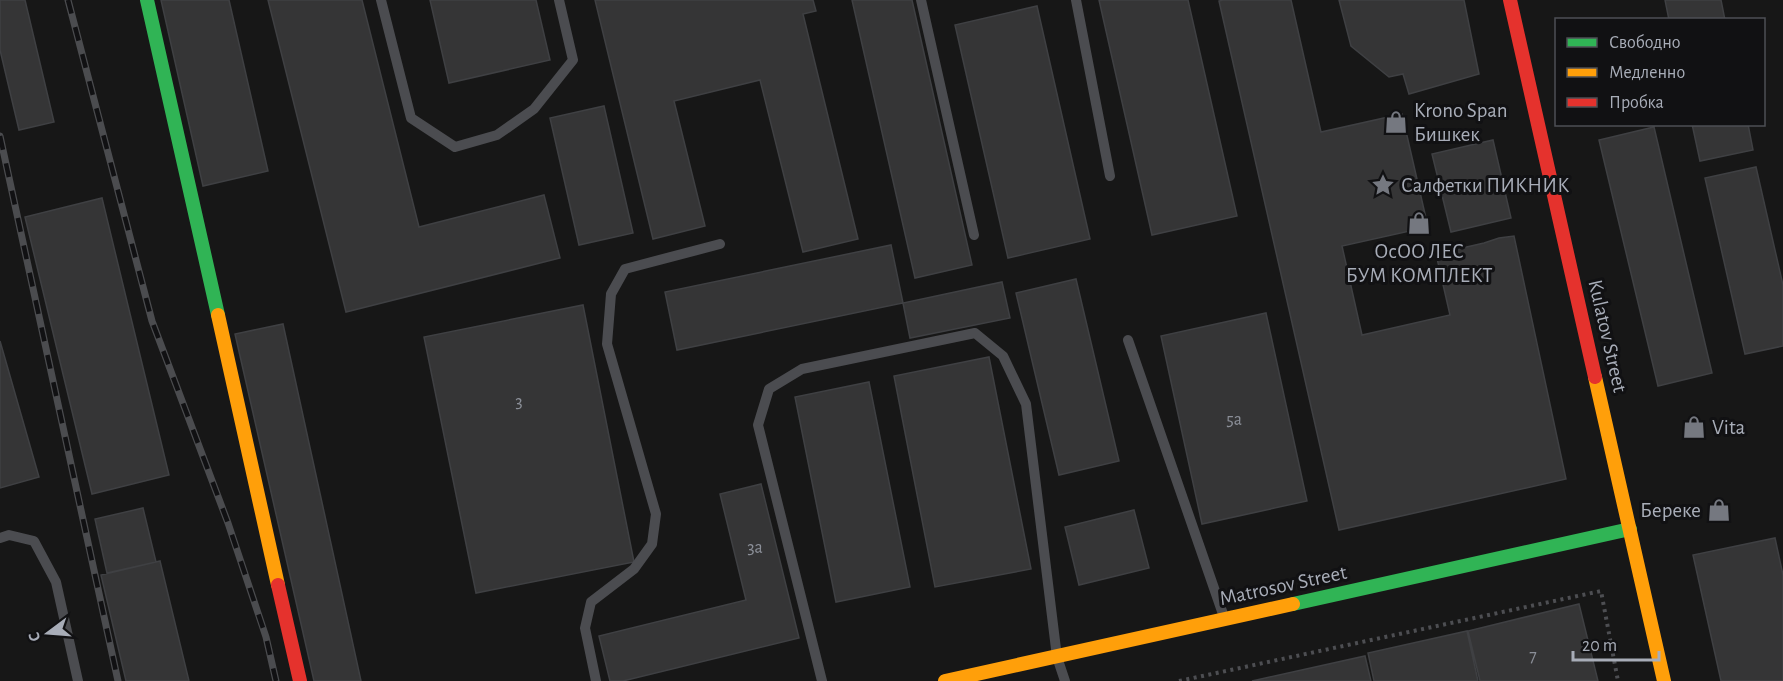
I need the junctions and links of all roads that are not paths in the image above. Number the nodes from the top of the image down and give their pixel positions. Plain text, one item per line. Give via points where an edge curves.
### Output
1 (147, 0) edge
2 (381, 0) edge
3 (559, 0) edge
4 (921, 0) edge
5 (1076, 0) edge
6 (1510, 0) edge
7 (1110, 176) dead end
8 (974, 235) dead end
9 (720, 244) dead end
10 (1128, 340) dead end
11 (1630, 530) junction
12 (0, 538) edge
13 (1225, 619) junction
14 (1057, 657) junction
15 (78, 681) edge
16 (300, 681) edge
17 (596, 681) edge
18 (822, 681) edge
19 (945, 681) edge
20 (1065, 681) edge
21 (1664, 681) edge

1 - 16 street
2 - 3 lane via 411,118 455,147 497,135 534,109 573,60
4 - 8 lane
5 - 7 lane
6 - 11 street, Kulatov Street
9 - 17 lane via 625,269 611,294 608,344 656,514 652,544 634,569 591,602 585,628
10 - 13 lane
11 - 13 street, Matrosov Street
11 - 21 street, Kulatov Street
12 - 15 lane via 9,535 34,541 56,582
13 - 14 street, Matrosov Street
14 - 18 lane via 1026,404 1003,356 975,333 802,369 769,389 758,425
14 - 19 street, Matrosov Street
14 - 20 lane

